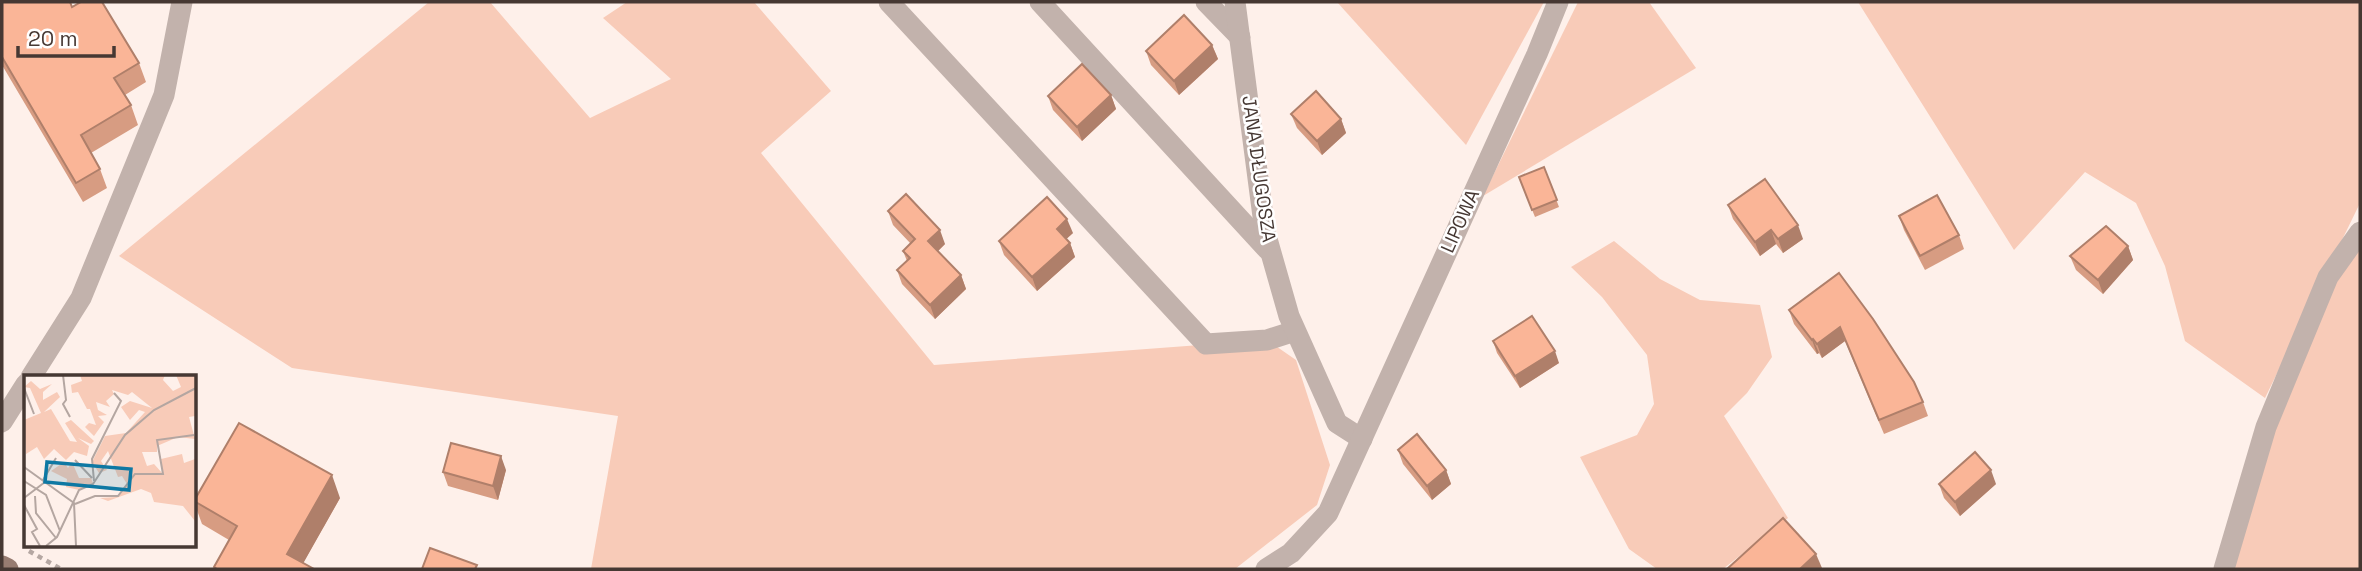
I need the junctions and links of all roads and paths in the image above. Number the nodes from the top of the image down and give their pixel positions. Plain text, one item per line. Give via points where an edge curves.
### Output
1 (182, 2) edge
2 (889, 2) edge
3 (1040, 2) edge
4 (1206, 2) edge
5 (1235, 2) edge
6 (1558, 2) edge
7 (1240, 37) junction
8 (2360, 232) edge
9 (1271, 254) junction
10 (1295, 331) junction
11 (32, 375) edge
12 (24, 387) edge
13 (2, 422) edge
14 (1362, 439) junction
15 (2, 566) edge
16 (8, 569) edge
17 (1266, 569) edge
18 (2224, 569) edge

1 - 11 street via 164,95 81,298
2 - 10 street via 1206,344 1267,340
3 - 9 street
4 - 7 street
5 - 7 street, JANA DŁUGOSZA
6 - 14 street, LIPOWA
7 - 9 street, JANA DŁUGOSZA
8 - 18 street via 2328,277 2266,427
9 - 10 street, JANA DŁUGOSZA
10 - 14 street, JANA DŁUGOSZA via 1337,423
12 - 13 street
14 - 17 street via 1328,513 1291,553
15 - 16 main road

